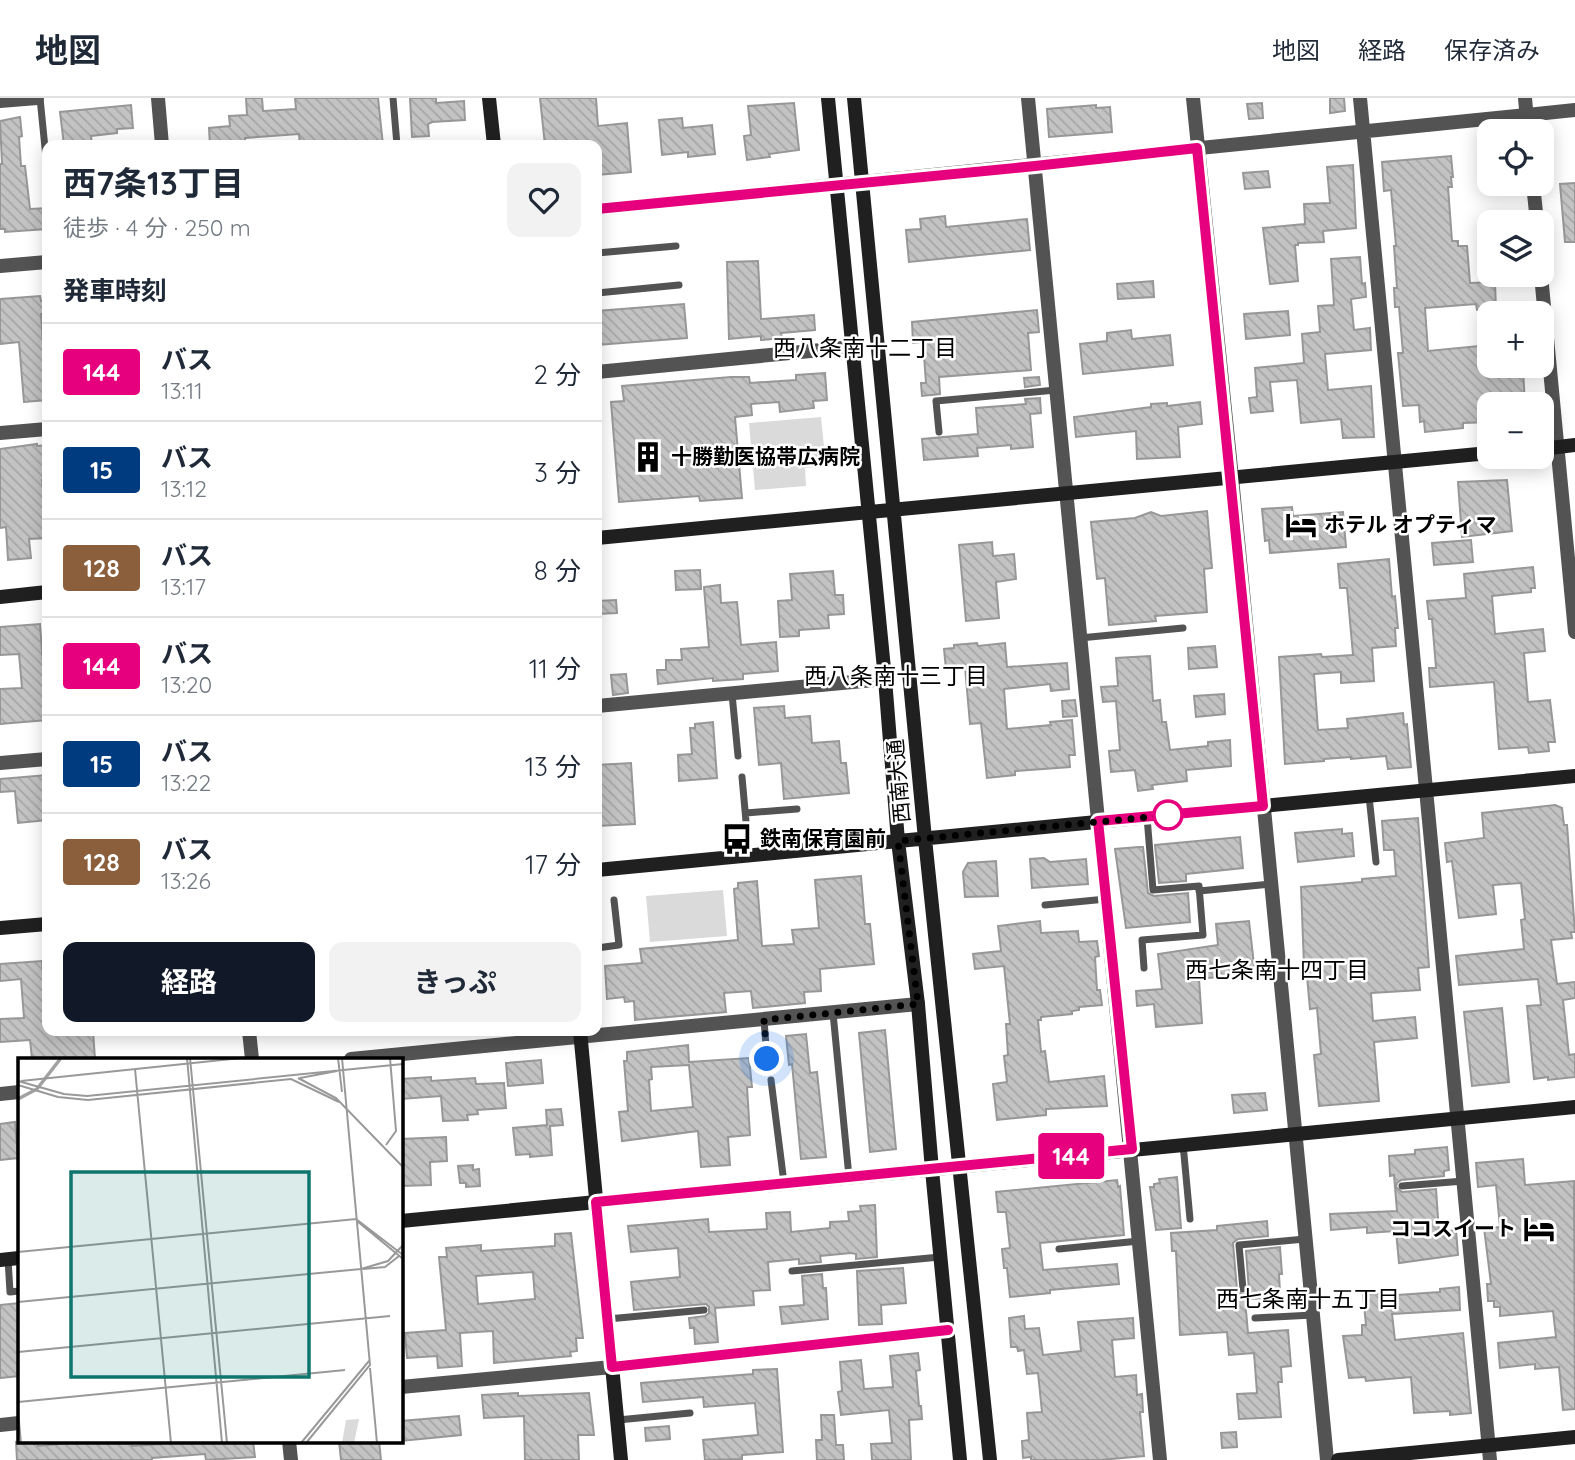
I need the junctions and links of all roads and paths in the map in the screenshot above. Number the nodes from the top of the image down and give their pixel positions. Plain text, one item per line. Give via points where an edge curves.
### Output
1 (38, 98) edge
2 (158, 98) edge
3 (393, 98) edge
4 (489, 98) edge
5 (828, 98) edge
6 (854, 98) edge
7 (1028, 98) edge
8 (1193, 98) edge
9 (1360, 98) edge
10 (1525, 98) edge
11 (0, 102) edge
12 (1575, 110) edge
13 (1527, 119) edge
14 (1545, 119) edge
15 (1477, 127) edge
16 (1363, 133) junction
17 (43, 140) edge
18 (162, 140) edge
19 (397, 140) edge
20 (493, 140) edge
21 (1197, 148) junction
22 (1035, 166) junction
23 (862, 181) junction
24 (837, 184) junction
25 (602, 208) edge
26 (676, 246) dead end
27 (602, 253) edge
28 (42, 262) edge
29 (0, 266) edge
30 (679, 285) dead end
31 (1542, 287) edge
32 (602, 293) edge
33 (852, 347) junction
34 (602, 372) edge
35 (1056, 390) junction
36 (42, 429) edge
37 (939, 432) dead end
38 (0, 433) edge
39 (1575, 445) edge
40 (1554, 447) edge
41 (1557, 447) junction
42 (1477, 454) edge
43 (1395, 461) junction
44 (1232, 478) junction
45 (1066, 494) junction
46 (895, 510) junction
47 (868, 512) junction
48 (602, 538) edge
49 (42, 593) edge
50 (0, 597) edge
51 (1183, 628) dead end
52 (1575, 632) edge
53 (1080, 638) junction
54 (885, 679) junction
55 (732, 694) junction
56 (602, 706) edge
57 (738, 756) dead end
58 (42, 759) edge
59 (0, 763) edge
60 (1575, 776) edge
61 (742, 777) dead end
62 (1427, 789) junction
63 (1369, 795) junction
64 (1263, 806) junction
65 (797, 808) dead end
66 (746, 813) junction
67 (1147, 817) junction
68 (1098, 821) junction
69 (925, 839) junction
70 (898, 841) junction
71 (749, 855) junction
72 (1376, 862) dead end
73 (602, 870) edge
74 (1271, 884) junction
75 (1199, 891) junction
76 (1106, 899) junction
77 (614, 900) dead end
78 (1045, 905) dead end
79 (42, 924) edge
80 (0, 928) edge
81 (602, 947) edge
82 (1144, 968) dead end
83 (918, 1004) junction
84 (834, 1013) junction
85 (764, 1020) junction
86 (602, 1032) edge
87 (250, 1036) edge
88 (562, 1036) edge
89 (580, 1036) edge
90 (252, 1058) edge
91 (360, 1058) edge
92 (767, 1059) dead end
93 (771, 1080) dead end
94 (18, 1092) edge
95 (0, 1094) edge
96 (1575, 1107) edge
97 (1458, 1118) junction
98 (1295, 1134) junction
99 (1183, 1144) junction
100 (1132, 1149) junction
101 (958, 1168) junction
102 (932, 1170) junction
103 (849, 1177) junction
104 (1464, 1181) junction
105 (784, 1184) junction
106 (1402, 1186) dead end
107 (596, 1202) junction
108 (1190, 1219) dead end
109 (402, 1221) edge
110 (1305, 1239) junction
111 (1140, 1241) junction
112 (1059, 1249) dead end
113 (940, 1257) junction
114 (9, 1259) edge
115 (792, 1271) dead end
116 (1243, 1289) dead end
117 (18, 1291) edge
118 (704, 1310) dead end
119 (1313, 1315) junction
120 (1255, 1318) dead end
121 (607, 1319) junction
122 (948, 1330) junction
123 (612, 1367) junction
124 (402, 1387) edge
125 (690, 1413) dead end
126 (617, 1420) junction
127 (18, 1423) edge
128 (0, 1425) edge
129 (1575, 1437) edge
130 (289, 1442) edge
131 (1489, 1453) edge
132 (291, 1460) edge
133 (621, 1460) edge
134 (960, 1460) edge
135 (990, 1460) edge
136 (1160, 1460) edge
137 (1326, 1460) edge
138 (1338, 1460) edge

1 - 11 street
1 - 17 lane
2 - 18 street
3 - 19 lane
4 - 20 street
5 - 24 street, 西南大通
6 - 23 street, 西南大通
7 - 22 street
8 - 21 street
9 - 16 street
10 - 13 street
12 - 14 street
15 - 16 street
16 - 21 street
16 - 43 street
21 - 22 street
21 - 44 street
22 - 23 street
22 - 35 street
23 - 24 street
23 - 46 street, 西南大通
24 - 25 street
24 - 33 street, 西南大通
26 - 27 lane
28 - 29 street
30 - 32 lane
31 - 41 street
33 - 34 street
33 - 47 street, 西南大通
35 - 37 lane via 936,401
35 - 45 street
36 - 38 street
39 - 41 street
40 - 41 street
41 - 52 street
42 - 43 street
43 - 44 street
43 - 62 street
44 - 45 street
44 - 64 street
45 - 46 street
45 - 53 street
46 - 47 street
46 - 69 street, 西南大通
47 - 48 street
47 - 54 street, 西南大通
49 - 50 street
51 - 53 lane
53 - 68 street
54 - 55 street
54 - 70 street, 西南大通
55 - 56 street
55 - 57 lane
58 - 59 street
60 - 62 street
61 - 66 lane
62 - 63 street
62 - 97 street
63 - 64 street
63 - 72 lane
64 - 67 street
64 - 74 street
65 - 66 lane
66 - 71 lane
67 - 68 street
67 - 75 lane via 1153,890 1199,886
68 - 69 street
68 - 76 street
69 - 70 street
69 - 101 street, 西南大通
70 - 71 street
70 - 83 street, 西南大通
71 - 73 street
74 - 75 lane
74 - 98 street
75 - 82 lane via 1203,935 1142,940
76 - 78 lane
76 - 100 street
77 - 81 lane via 619,945
79 - 80 street
83 - 84 street
83 - 102 street, 西南大通
84 - 85 street
84 - 103 lane
85 - 86 street
85 - 92 lane
87 - 90 street
88 - 91 street
89 - 107 street
93 - 105 lane
94 - 95 street
96 - 97 street
97 - 98 street
97 - 104 street
98 - 99 street
98 - 110 street
99 - 100 street
99 - 108 lane
100 - 101 street
100 - 111 street
101 - 102 street
101 - 135 street, 西南大通
102 - 103 street
102 - 113 street, 西南大通
103 - 105 street
104 - 106 lane
104 - 131 street
105 - 107 street
107 - 109 street
107 - 121 street
110 - 116 lane via 1239,1245
110 - 119 street
111 - 112 lane
111 - 136 street
113 - 115 lane
113 - 122 street, 西南大通
114 - 117 lane via 10,1292
118 - 121 lane
119 - 120 lane
119 - 137 street
121 - 123 street
122 - 123 street
122 - 134 street, 西南大通
123 - 124 street
123 - 126 street
125 - 126 lane
126 - 133 street
127 - 128 street
129 - 131 street
130 - 132 street
131 - 138 street

